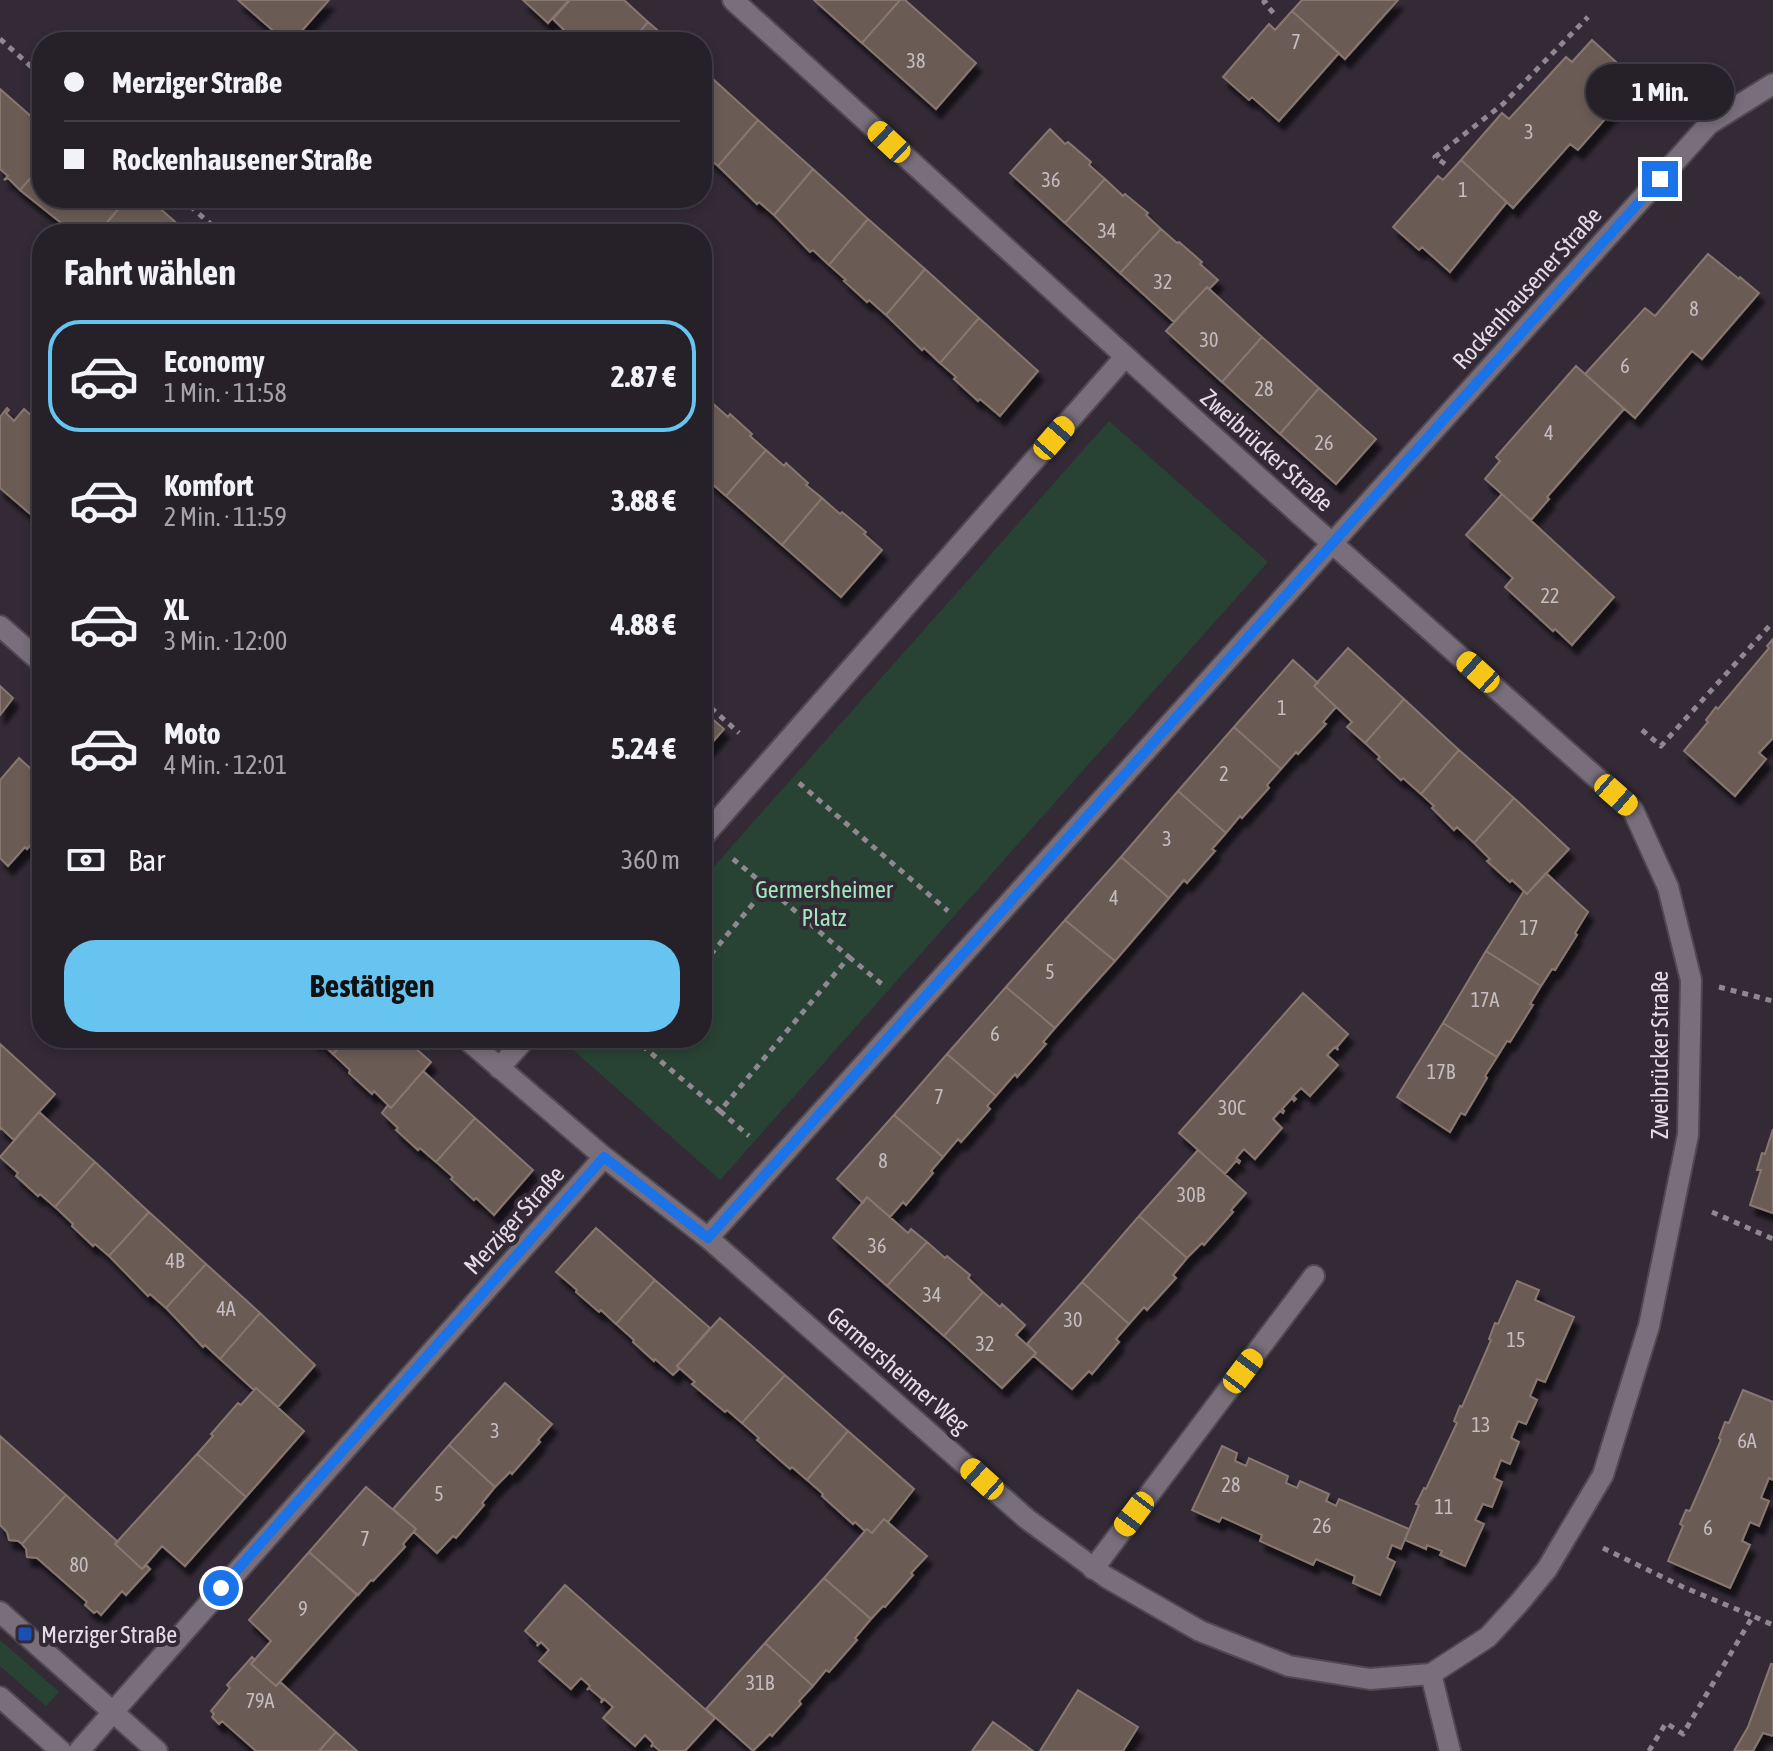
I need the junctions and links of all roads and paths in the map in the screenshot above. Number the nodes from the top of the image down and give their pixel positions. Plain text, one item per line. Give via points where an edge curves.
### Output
1 (733, 0) edge
2 (1267, 0) edge
3 (1275, 15) dead end
4 (1588, 17) dead end
5 (0, 39) edge
6 (32, 67) edge
7 (1773, 84) edge
8 (1445, 164) dead end
9 (192, 208) edge
10 (211, 224) edge
11 (1125, 357) junction
12 (1333, 544) junction
13 (1773, 622) edge
14 (0, 626) edge
15 (32, 654) edge
16 (712, 709) edge
17 (1642, 730) dead end
18 (739, 733) dead end
19 (799, 783) dead end
20 (712, 827) edge
21 (733, 859) dead end
22 (767, 887) junction
23 (948, 911) dead end
24 (712, 953) edge
25 (849, 957) junction
26 (1691, 980) junction
27 (883, 985) dead end
28 (1773, 1001) edge
29 (476, 1048) edge
30 (517, 1048) edge
31 (647, 1048) edge
32 (499, 1068) junction
33 (720, 1111) junction
34 (749, 1136) dead end
35 (604, 1157) junction
36 (1712, 1212) dead end
37 (708, 1238) junction
38 (1773, 1239) edge
39 (1314, 1276) dead end
40 (1603, 1548) dead end
41 (1093, 1569) junction
42 (0, 1612) edge
43 (1753, 1616) junction
44 (1773, 1625) edge
45 (1431, 1674) junction
46 (0, 1697) edge
47 (113, 1712) junction
48 (61, 1751) edge
49 (79, 1751) edge
50 (157, 1751) edge
51 (1450, 1751) edge
52 (1649, 1751) edge

1 - 11 street, Zweibrücker Straße
2 - 3 path
4 - 8 path via 1503,104 1435,157
5 - 6 path
7 - 12 street, Rockenhausener Straße via 1709,124
9 - 10 path
11 - 12 street, Zweibrücker Straße
11 - 20 street
12 - 26 street, Zweibrücker Straße via 1633,810 1668,887
12 - 37 street
13 - 17 path via 1661,746
14 - 15 street
16 - 18 path
19 - 23 path
21 - 22 path
22 - 24 path
22 - 25 path
25 - 27 path
25 - 33 path
26 - 28 path
26 - 45 street, Zweibrücker Straße via 1688,1135 1649,1326 1603,1475 1547,1569 1519,1603 1488,1637
29 - 32 street, Germersheimer Weg
30 - 32 street
31 - 33 path
32 - 35 street, Germersheimer Weg
33 - 34 path
35 - 37 street, Germersheimer Weg
35 - 47 street, Merziger Straße
36 - 38 path
37 - 41 street, Germersheimer Weg via 1027,1519
39 - 41 street
40 - 43 path
41 - 45 street, Germersheimer Weg via 1200,1631 1289,1666 1370,1679
42 - 47 street
43 - 44 path
43 - 52 path via 1683,1734 1666,1723
45 - 51 street
46 - 48 street
47 - 49 street, Merziger Straße
47 - 50 street

